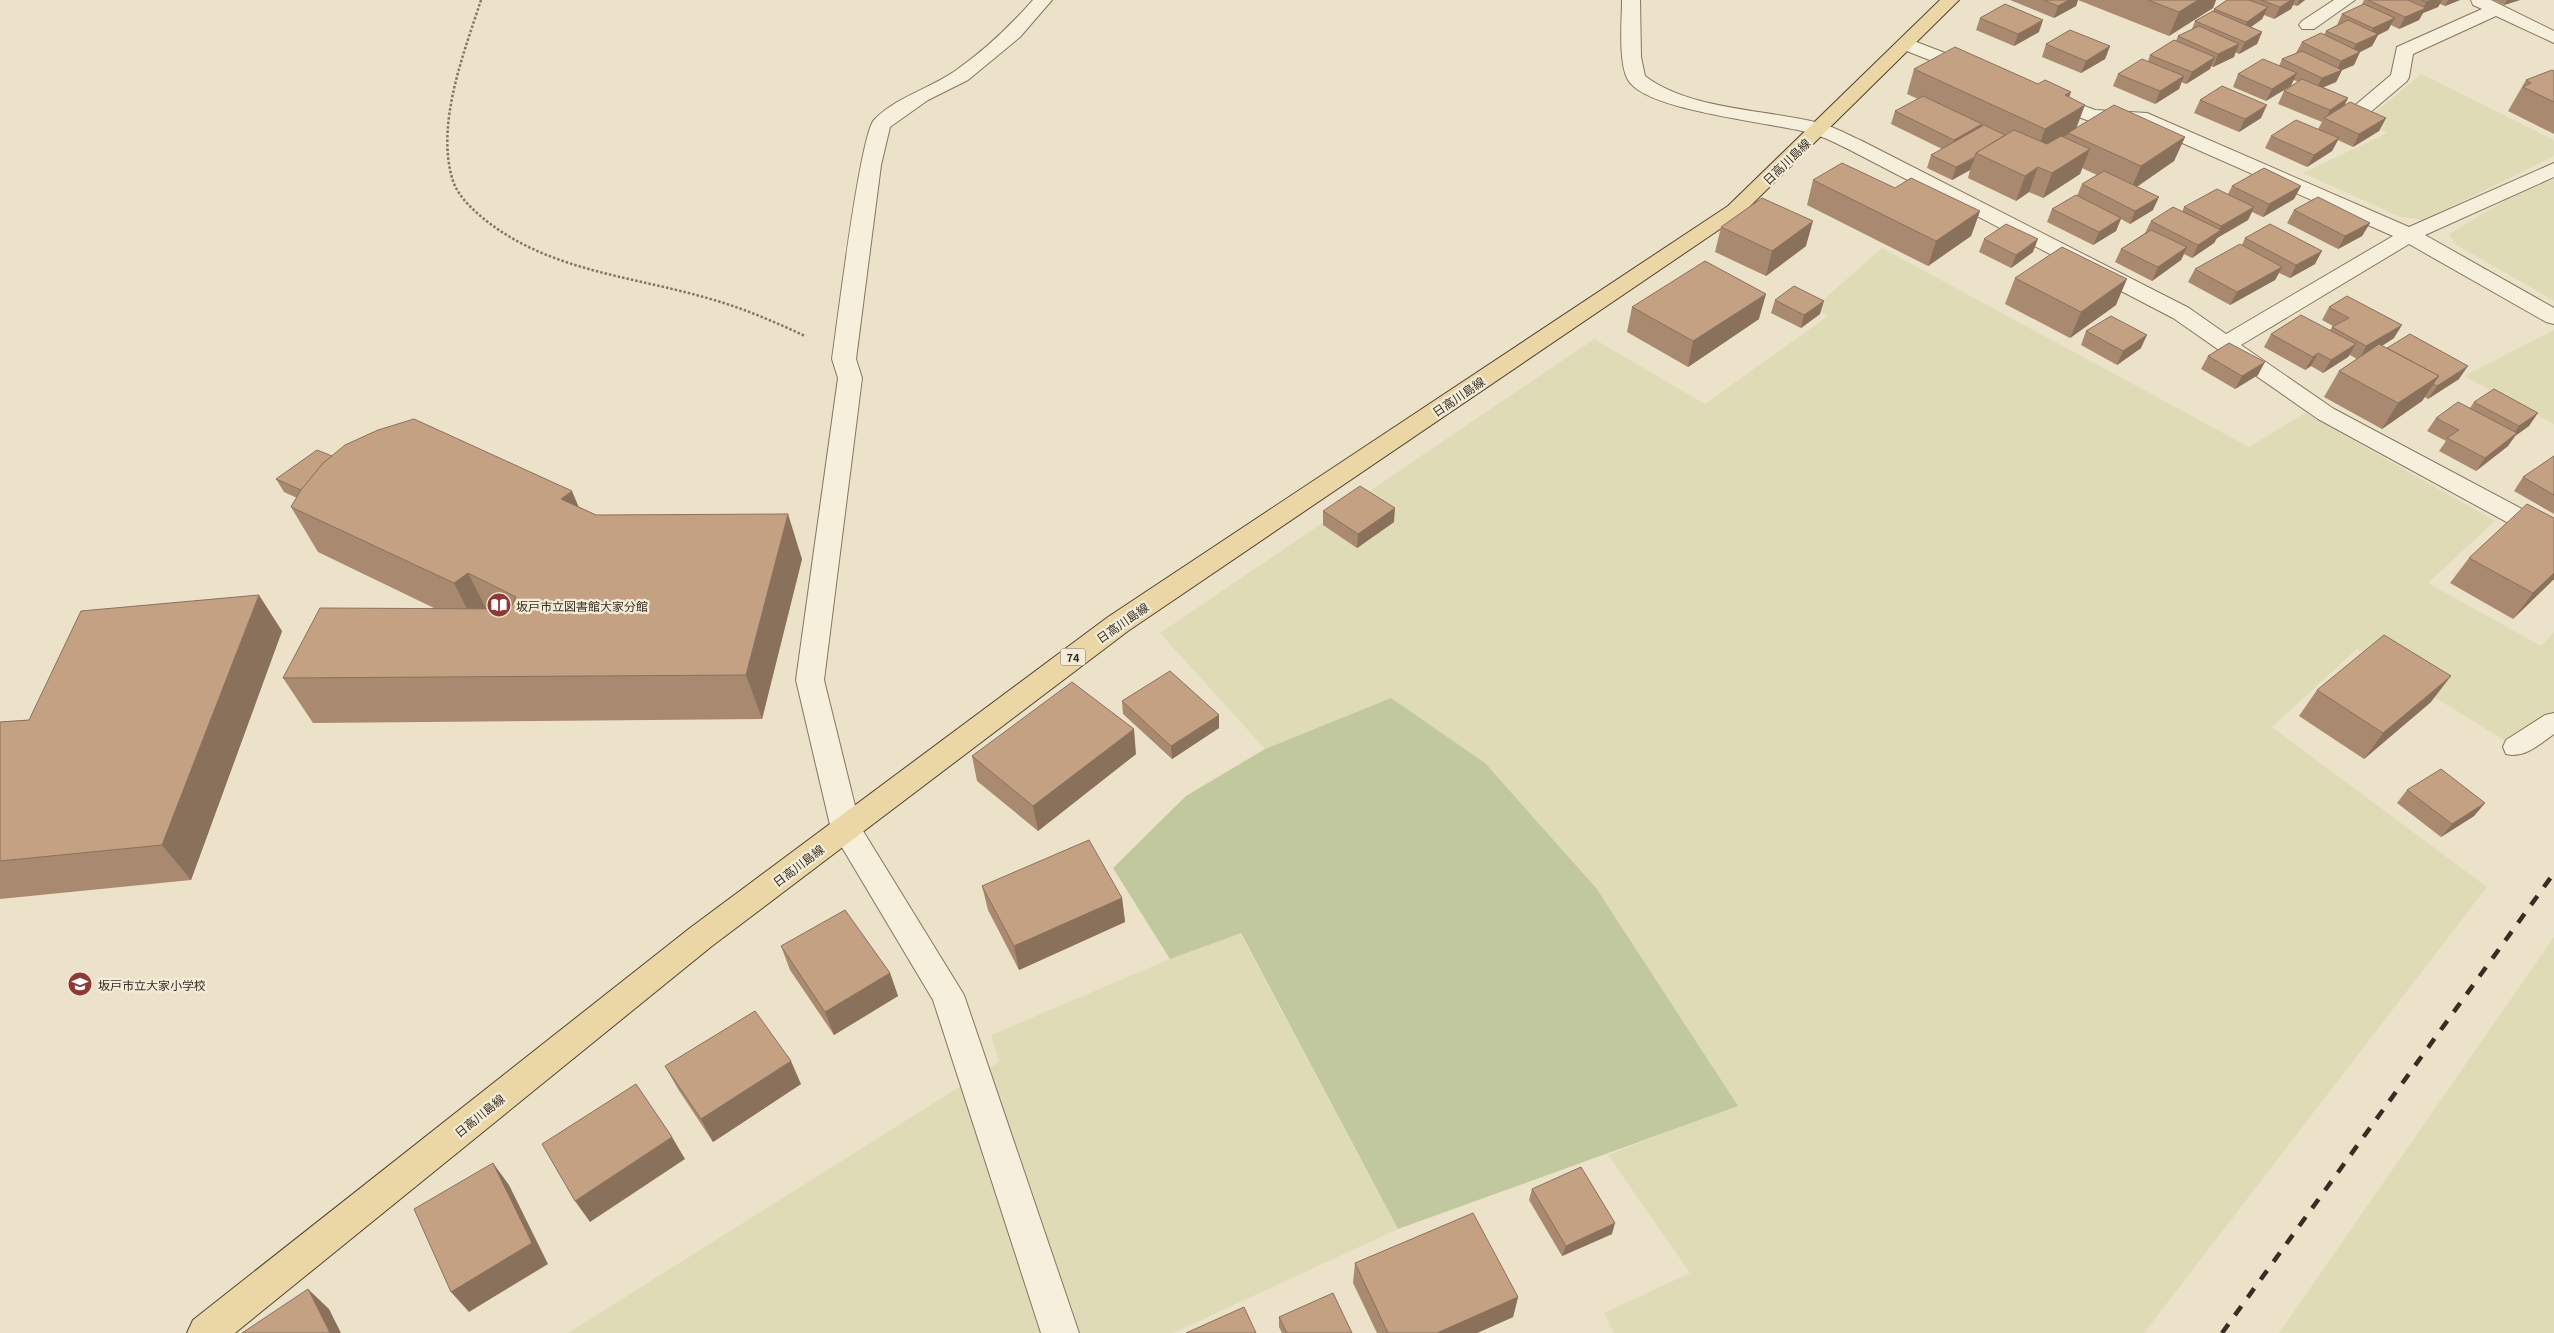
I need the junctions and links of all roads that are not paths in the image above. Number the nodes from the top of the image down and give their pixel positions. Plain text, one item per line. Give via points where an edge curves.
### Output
1 (1044, 0) edge
2 (1631, 0) edge
3 (1950, 0) edge
4 (2346, 0) edge
5 (2478, 0) edge
6 (2496, 10) junction
7 (2308, 25) dead end
8 (2554, 38) edge
9 (1906, 44) junction
10 (1990, 76) edge
11 (2027, 91) edge
12 (2360, 111) edge
13 (1819, 129) junction
14 (2554, 169) edge
15 (2409, 235) junction
16 (2554, 317) edge
17 (2226, 344) junction
18 (2554, 537) edge
19 (2554, 722) edge
20 (2515, 747) dead end
21 (846, 829) junction
22 (206, 1333) edge
23 (1060, 1333) edge

1 - 21 street via 1014,33 961,76 921,96 881,124 871,165 844,359 850,378 810,680
2 - 13 street via 1632,56 1636,78 1649,88 1691,104
3 - 9 main road, 日高川島線 / 74
4 - 7 street
5 - 6 street
6 - 8 street
6 - 12 street via 2404,51 2400,77
9 - 10 street
9 - 13 main road, 日高川島線 / 74
11 - 15 street via 2092,116 2140,117
13 - 17 street via 2181,313
13 - 21 main road, 日高川島線 / 74 via 1736,210 1118,624
14 - 15 street
15 - 16 street
15 - 17 street
17 - 18 street via 2326,414
19 - 20 lane
21 - 22 main road, 日高川島線 / 74 via 701,937
21 - 23 street via 948,996

